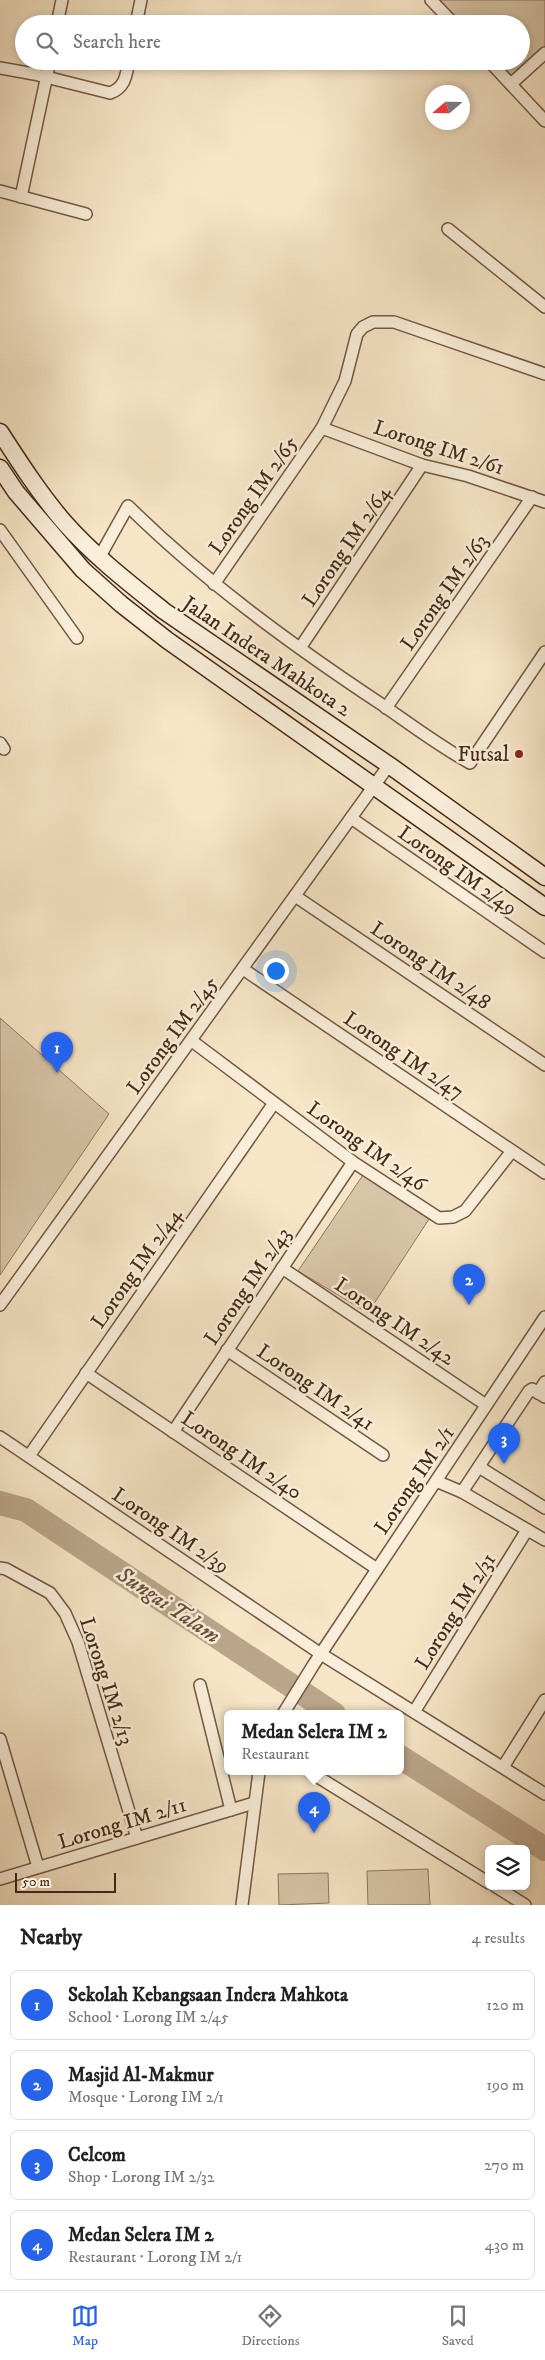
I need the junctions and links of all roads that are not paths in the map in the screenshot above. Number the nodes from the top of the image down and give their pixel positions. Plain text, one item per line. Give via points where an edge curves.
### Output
1 (62, 0) edge
2 (140, 0) edge
3 (431, 0) edge
4 (59, 15) edge
5 (138, 15) edge
6 (445, 15) edge
7 (545, 53) edge
8 (530, 67) edge
9 (0, 68) edge
10 (48, 70) edge
11 (127, 70) edge
12 (498, 70) edge
13 (526, 70) edge
14 (46, 77) junction
15 (511, 84) junction
16 (545, 121) edge
17 (0, 191) edge
18 (21, 197) junction
19 (86, 214) dead end
20 (448, 229) dead end
21 (545, 307) edge
22 (545, 374) edge
23 (322, 428) junction
24 (0, 432) edge
25 (422, 465) junction
26 (0, 468) edge
27 (532, 497) junction
28 (545, 502) edge
29 (0, 530) edge
30 (99, 558) junction
31 (214, 584) junction
32 (77, 638) dead end
33 (300, 648) junction
34 (545, 652) edge
35 (386, 708) junction
36 (389, 765) junction
37 (375, 786) junction
38 (351, 818) junction
39 (545, 877) edge
40 (295, 896) junction
41 (545, 907) edge
42 (545, 952) edge
43 (243, 969) junction
44 (192, 1041) junction
45 (545, 1065) edge
46 (274, 1103) junction
47 (512, 1151) junction
48 (353, 1162) junction
49 (545, 1173) edge
50 (282, 1268) junction
51 (0, 1305) edge
52 (545, 1317) edge
53 (227, 1350) junction
54 (86, 1372) junction
55 (545, 1382) edge
56 (541, 1395) edge
57 (486, 1406) junction
58 (173, 1432) junction
59 (0, 1437) edge
60 (383, 1455) dead end
61 (29, 1456) junction
62 (479, 1467) junction
63 (436, 1482) junction
64 (462, 1492) junction
65 (545, 1508) edge
66 (528, 1530) junction
67 (544, 1537) edge
68 (0, 1568) edge
69 (377, 1570) junction
70 (318, 1659) junction
71 (200, 1685) dead end
72 (545, 1700) edge
73 (286, 1710) edge
74 (414, 1712) junction
75 (0, 1739) edge
76 (503, 1766) junction
77 (259, 1775) edge
78 (315, 1775) edge
79 (545, 1794) edge
80 (254, 1803) junction
81 (231, 1810) junction
82 (137, 1838) junction
83 (38, 1867) junction
84 (0, 1879) edge
85 (485, 1881) edge
86 (501, 1890) edge
87 (242, 1905) edge
88 (525, 1905) edge

1 - 4 street
2 - 5 street
3 - 6 street
7 - 8 street
9 - 14 street
10 - 14 street
11 - 14 street via 125,82 117,91 110,93
12 - 15 street
13 - 15 street
14 - 18 street
15 - 16 street
17 - 18 street
18 - 19 street
20 - 21 street
22 - 23 street, Lorong IM 2/65 via 394,322 373,322 357,334 345,381
23 - 25 street, Lorong IM 2/61
23 - 31 street, Lorong IM 2/65
24 - 30 street, Jalan Indera Mahkota 2 via 43,496
25 - 27 street, Lorong IM 2/61
25 - 33 street, Lorong IM 2/64
26 - 37 street, Jalan Indera Mahkota 2 via 16,492 83,570 121,604
27 - 28 street, Lorong IM 2/61
27 - 35 street, Lorong IM 2/63
29 - 32 street
30 - 31 street via 128,506
30 - 36 street, Jalan Indera Mahkota 2 via 164,612
31 - 33 street
33 - 35 street
34 - 35 street via 470,763
36 - 37 street, Lorong IM 2/45
36 - 39 street, Jalan Indera Mahkota 2
37 - 38 street, Lorong IM 2/45
37 - 41 street, Jalan Indera Mahkota 2
38 - 40 street, Lorong IM 2/45
38 - 42 street, Lorong IM 2/49
40 - 43 street, Lorong IM 2/45
40 - 45 street, Lorong IM 2/48
43 - 44 street, Lorong IM 2/45
43 - 47 street, Lorong IM 2/47
44 - 46 street, Lorong IM 2/46
44 - 51 street, Lorong IM 2/45
46 - 48 street, Lorong IM 2/46
46 - 54 street, Lorong IM 2/44
47 - 48 street, Lorong IM 2/46 via 466,1211 453,1217 439,1218
47 - 49 street, Lorong IM 2/47
48 - 50 street, Lorong IM 2/43
50 - 53 street, Lorong IM 2/43
50 - 57 street, Lorong IM 2/42
52 - 57 street, Lorong IM 2/1
53 - 58 street, Lorong IM 2/43
53 - 60 street, Lorong IM 2/41
54 - 58 street, Lorong IM 2/40
54 - 61 street, Lorong IM 2/44
55 - 56 street
56 - 62 street via 532,1389 529,1391
57 - 63 street, Lorong IM 2/1
58 - 69 street, Lorong IM 2/40
59 - 61 street, Lorong IM 2/39
61 - 70 street, Lorong IM 2/39
62 - 64 street
62 - 65 street
63 - 64 street
63 - 69 street, Lorong IM 2/1
64 - 66 street
66 - 67 street
66 - 74 street, Lorong IM 2/31
68 - 82 street, Lorong IM 2/13 via 50,1593 65,1613 78,1642
69 - 70 street, Lorong IM 2/1
70 - 73 street, Lorong IM 2/1
70 - 74 street, Lorong IM 2/39
71 - 81 street
72 - 76 street
74 - 76 street, Lorong IM 2/39
75 - 83 street
76 - 79 street, Lorong IM 2/39
77 - 80 street
78 - 85 street
80 - 81 street, Lorong IM 2/11
80 - 87 street
81 - 82 street, Lorong IM 2/11
82 - 83 street, Lorong IM 2/11
83 - 84 street, Lorong IM 2/11
86 - 88 street

